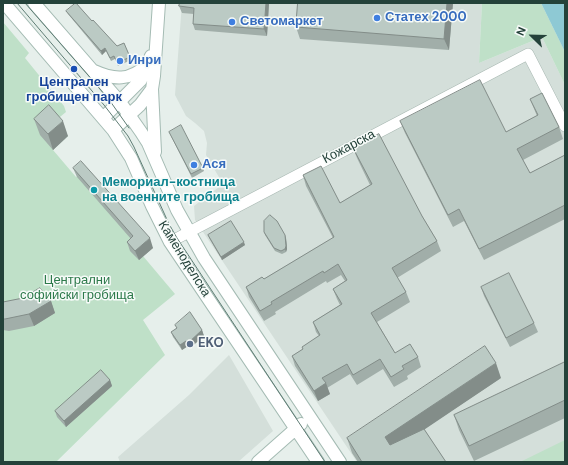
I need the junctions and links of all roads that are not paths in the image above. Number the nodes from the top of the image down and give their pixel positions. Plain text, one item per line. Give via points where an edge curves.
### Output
1 (4, 3) edge
2 (34, 3) edge
3 (159, 3) edge
4 (156, 40) junction
5 (149, 62) junction
6 (93, 71) junction
7 (152, 89) junction
8 (120, 102) junction
9 (129, 115) junction
10 (103, 118) junction
11 (565, 126) edge
12 (113, 130) junction
13 (155, 159) junction
14 (189, 232) junction
15 (170, 242) junction
16 (309, 417) junction
17 (296, 429) junction
18 (258, 462) edge
19 (318, 462) edge
20 (340, 462) edge

1 - 10 street, Каменоделска
2 - 6 street, Каменоделска
3 - 4 street
4 - 5 street
4 - 7 street
5 - 6 street via 141,70 124,78 112,78
5 - 8 street via 141,80
6 - 8 street, Каменоделска
7 - 9 street
7 - 13 street
8 - 9 street, Каменоделска
8 - 10 street
9 - 12 street
9 - 13 street, Каменоделска via 148,143
10 - 12 street, Каменоделска
11 - 14 street, Кожарска via 528,54
12 - 15 street, Каменоделска via 131,158
13 - 14 street, Каменоделска
14 - 15 street, Кожарска
14 - 16 street, Каменоделска
15 - 17 street, Каменоделска
16 - 17 street
16 - 20 street, Каменоделска
17 - 18 street
17 - 19 street, Каменоделска

